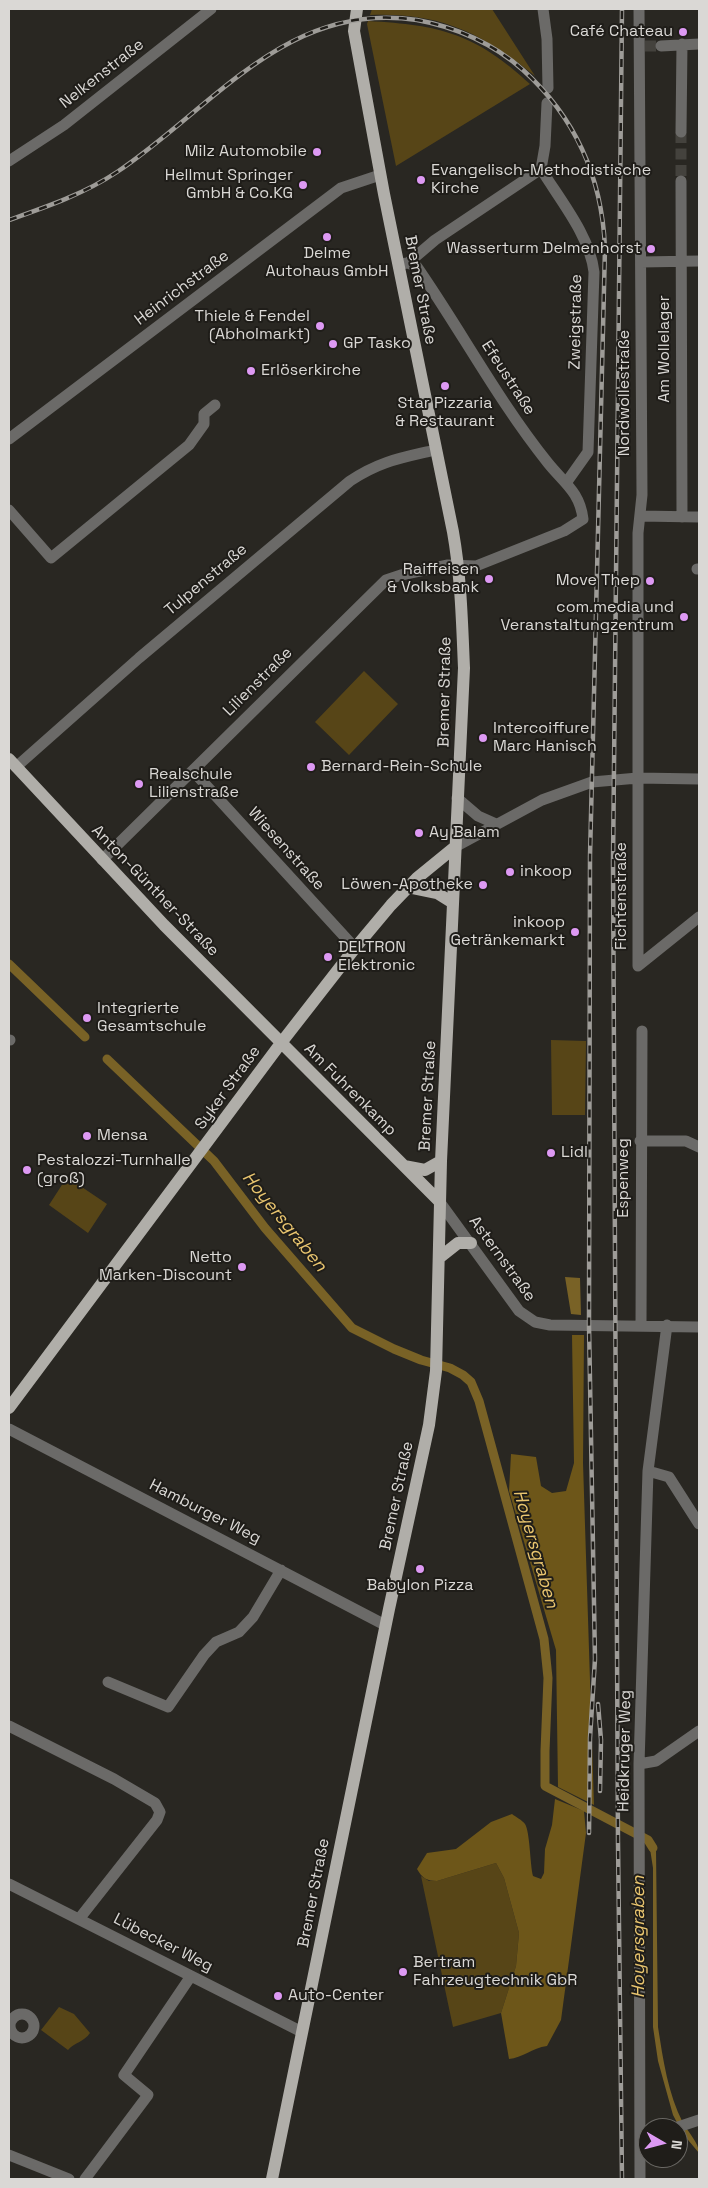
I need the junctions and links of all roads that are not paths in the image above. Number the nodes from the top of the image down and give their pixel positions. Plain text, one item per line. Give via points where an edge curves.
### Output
1 (211, 9) edge
2 (357, 9) edge
3 (543, 9) edge
4 (639, 9) edge
5 (682, 44) junction
6 (699, 44) edge
7 (661, 46) tunnel mouth
8 (548, 88) dead end
9 (546, 103) dead end
10 (681, 132) tunnel mouth
11 (9, 161) edge
12 (540, 169) junction
13 (380, 174) junction
14 (681, 181) tunnel mouth
15 (681, 261) junction
16 (699, 261) edge
17 (641, 262) junction
18 (403, 263) junction
19 (215, 405) dead end
20 (9, 439) edge
21 (435, 450) junction
22 (566, 483) junction
23 (9, 510) edge
24 (640, 516) junction
25 (682, 517) junction
26 (699, 517) edge
27 (583, 519) joint
28 (459, 565) junction
29 (13, 763) edge
30 (193, 771) junction
31 (638, 778) junction
32 (699, 779) edge
33 (457, 798) junction
34 (496, 824) junction
35 (455, 847) junction
36 (102, 860) junction
37 (408, 888) junction
38 (453, 903) junction
39 (699, 917) edge
40 (354, 948) junction
41 (642, 1031) dead end
42 (281, 1043) junction
43 (640, 1140) junction
44 (699, 1147) edge
45 (441, 1161) junction
46 (402, 1165) junction
47 (439, 1201) junction
48 (471, 1243) junction
49 (439, 1258) junction
50 (641, 1325) junction
51 (667, 1325) junction
52 (699, 1327) edge
53 (9, 1408) edge
54 (9, 1429) edge
55 (648, 1471) junction
56 (699, 1524) edge
57 (281, 1570) junction
58 (385, 1626) junction
59 (108, 1682) dead end
60 (9, 1726) edge
61 (699, 1731) edge
62 (639, 1764) junction
63 (9, 1884) edge
64 (79, 1919) junction
65 (191, 1976) junction
66 (302, 2032) junction
67 (644, 2118) edge
68 (9, 2155) edge
69 (70, 2179) edge
70 (85, 2179) edge
71 (272, 2179) edge

1 - 11 street, Nelkenstraße via 64,125
2 - 13 main road, Bremer Straße via 354,31
3 - 8 street
4 - 17 street, Nordwollestraße via 642,46
5 - 6 street
5 - 7 street
5 - 10 street
9 - 12 street via 545,146
12 - 18 street
12 - 22 street, Zweigstraße via 583,235 594,272 588,452
13 - 18 main road, Bremer Straße
13 - 20 street, Heinrichstraße via 342,188
14 - 15 street, Am Wollelager
15 - 16 street
15 - 17 street
15 - 25 street, Am Wollelager
17 - 24 street, Nordwollestraße
18 - 21 main road, Bremer Straße
18 - 22 street, Efeustraße via 417,268 426,280 522,431
19 - 23 street via 204,414 204,424 189,445 51,558
21 - 28 main road, Bremer Straße
21 - 29 street, Tulpenstraße via 387,461 350,481
22 - 27 street, Efeustraße via 578,495
24 - 25 street
24 - 31 street, Nordwollestraße
25 - 26 street
27 - 28 street, Lilienstraße via 564,531 476,566
28 - 30 street, Lilienstraße via 386,580
28 - 33 main road, Bremer Straße via 464,668
29 - 36 main road, Anton-Günther-Straße
30 - 36 street, Lilienstraße
30 - 40 street, Wiesenstraße
31 - 32 street
31 - 34 street via 602,780 570,789
31 - 39 street, Fichtenstraße via 638,966
33 - 34 street via 478,816
33 - 35 main road, Bremer Straße
34 - 35 street
35 - 37 main road, Syker Straße
35 - 38 main road, Bremer Straße
36 - 42 main road, Anton-Günther-Straße
37 - 38 main road via 436,893
37 - 40 main road, Syker Straße
38 - 45 main road, Bremer Straße
40 - 42 main road, Syker Straße
41 - 43 street, Espenweg
42 - 46 main road, Am Fuhrenkamp
42 - 53 main road, Syker Straße
43 - 44 street via 686,1141
43 - 50 street, Espenweg
45 - 46 main road via 425,1170
45 - 47 main road, Bremer Straße
46 - 47 main road, Am Fuhrenkamp
47 - 48 street, Asternstraße
47 - 49 main road, Bremer Straße
48 - 49 main road via 458,1243
48 - 50 street, Asternstraße via 528,1320 550,1325
49 - 58 main road, Bremer Straße via 437,1366 429,1424
50 - 51 street, Asternstraße
51 - 52 street, Asternstraße
51 - 55 street, Heidkruger Weg
54 - 57 street, Hamburger Weg
55 - 56 street via 669,1477
55 - 62 street, Heidkruger Weg
57 - 58 street, Hamburger Weg
57 - 59 street via 254,1617 239,1632 216,1642 168,1708
58 - 66 main road, Bremer Straße
60 - 64 street via 114,1779 155,1803 160,1812
61 - 62 street via 656,1760
62 - 67 street, Heidkruger Weg
63 - 64 street, Lübecker Weg
64 - 65 street, Lübecker Weg
65 - 66 street, Lübecker Weg
65 - 70 street via 124,2075 148,2095
66 - 71 main road, Bremer Straße
68 - 69 street

